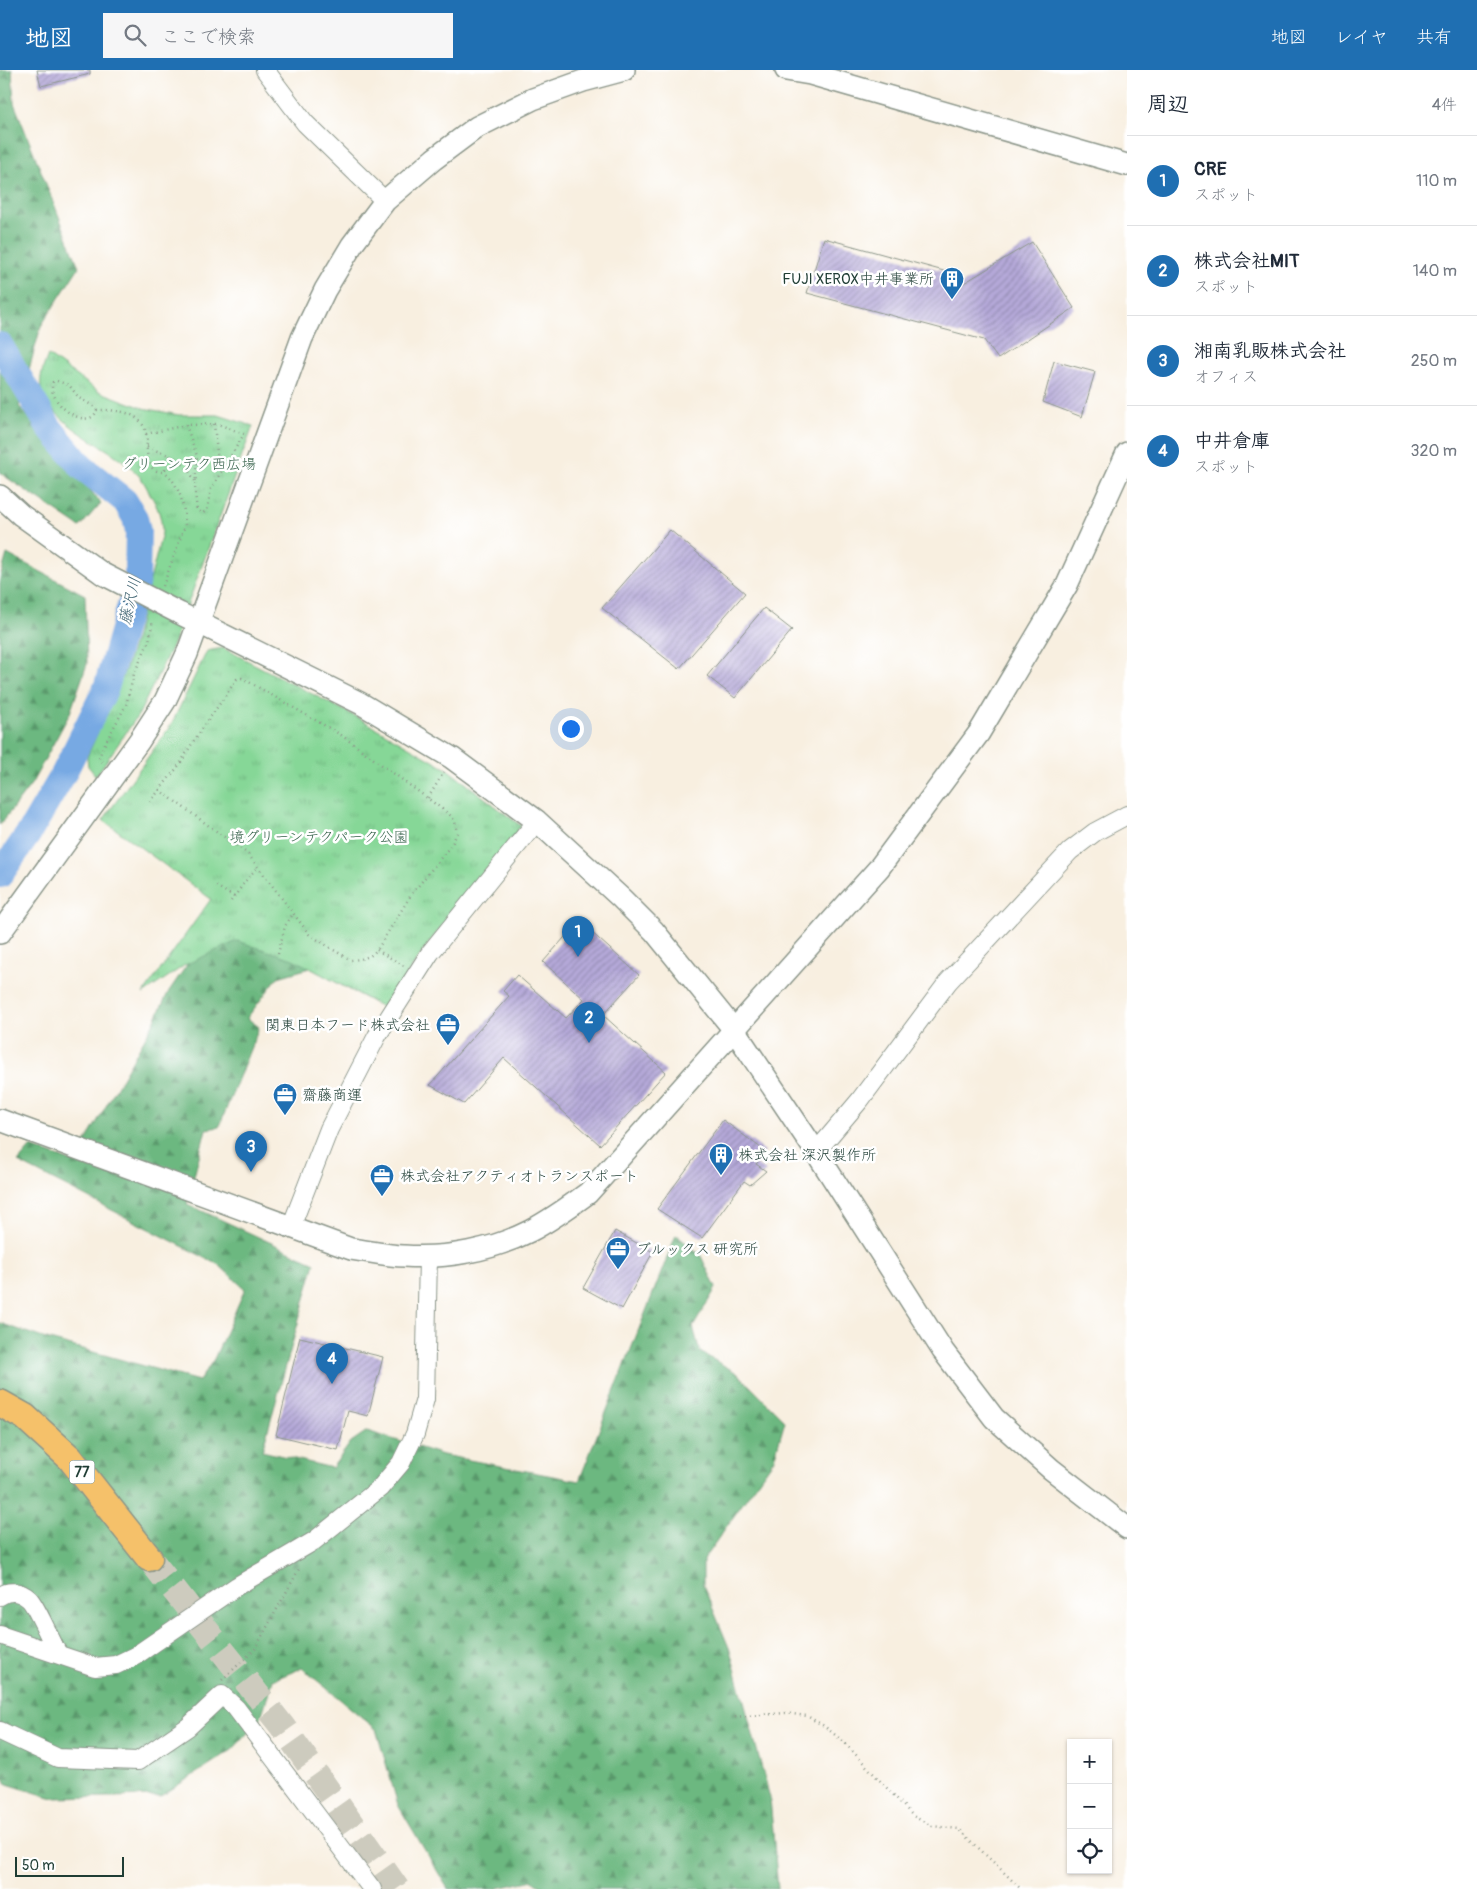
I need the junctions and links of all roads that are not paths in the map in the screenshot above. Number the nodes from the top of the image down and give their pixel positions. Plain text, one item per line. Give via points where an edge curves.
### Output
1 (265, 70) edge
2 (624, 70) edge
3 (786, 70) edge
4 (1127, 165) edge
5 (385, 201) junction
6 (1127, 453) edge
7 (0, 496) edge
8 (198, 623) junction
9 (1127, 815) edge
10 (537, 821) junction
11 (0, 933) edge
12 (735, 1031) junction
13 (0, 1120) edge
14 (816, 1152) junction
15 (291, 1228) junction
16 (428, 1257) junction
17 (0, 1403) edge
18 (1127, 1528) edge
19 (149, 1558) tunnel mouth
20 (0, 1596) edge
21 (0, 1635) edge
22 (58, 1654) junction
23 (0, 1731) edge
24 (372, 1889) edge

1 - 5 street via 305,123
2 - 5 street via 533,99 477,127
3 - 4 street via 810,74
5 - 8 street via 352,245 302,338
6 - 12 street via 1066,585 979,733 879,868
7 - 8 street, bridge via 103,574
8 - 10 street via 360,703 452,758
8 - 11 street via 165,701
9 - 14 street via 1095,832 1070,851 948,982 860,1100
10 - 12 street via 654,931
10 - 15 street via 430,953 377,1036 329,1129
12 - 14 street
12 - 16 street via 588,1193 528,1232 481,1250
13 - 15 street
14 - 18 street via 943,1351 994,1418 1051,1469
15 - 16 street via 351,1249
16 - 22 street via 424,1399 415,1434 401,1463 380,1488 314,1542 237,1586 135,1656 116,1665 96,1667
17 - 19 main road, 77 via 26,1417 70,1458
20 - 22 street via 6,1592 17,1592 29,1599
21 - 22 street
23 - 24 street via 58,1758 138,1762 188,1727 222,1694 236,1708

